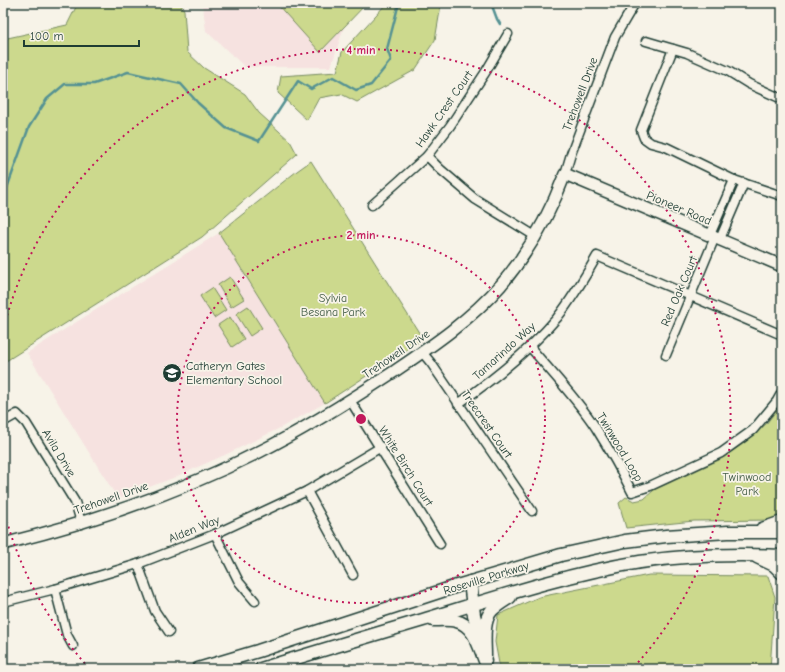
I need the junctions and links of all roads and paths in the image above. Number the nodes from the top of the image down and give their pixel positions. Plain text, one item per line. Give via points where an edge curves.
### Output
1 (635, 3) edge
2 (508, 34) dead end
3 (646, 41) dead end
4 (673, 49) junction
5 (782, 99) edge
6 (427, 156) junction
7 (565, 174) junction
8 (734, 180) junction
9 (744, 183) junction
10 (782, 196) edge
11 (372, 205) dead end
12 (535, 236) junction
13 (715, 237) junction
14 (782, 266) edge
15 (690, 296) junction
16 (782, 334) edge
17 (530, 347) junction
18 (422, 352) junction
19 (666, 355) dead end
20 (782, 392) edge
21 (350, 400) junction
22 (458, 404) junction
23 (3, 422) edge
24 (381, 448) junction
25 (307, 491) junction
26 (532, 511) dead end
27 (81, 522) junction
28 (782, 522) edge
29 (753, 532) junction
30 (782, 532) edge
31 (215, 534) junction
32 (3, 544) edge
33 (440, 544) dead end
34 (753, 555) junction
35 (782, 556) edge
36 (138, 564) junction
37 (782, 573) edge
38 (353, 575) dead end
39 (470, 582) junction
40 (55, 589) junction
41 (515, 592) junction
42 (255, 601) dead end
43 (3, 602) edge
44 (472, 604) junction
45 (425, 619) junction
46 (169, 632) dead end
47 (73, 646) dead end
48 (486, 665) edge
49 (198, 669) edge
50 (261, 669) edge

1 - 7 street, Trehowell Drive via 615,37
2 - 6 street, Hawk Crest Court via 450,126
3 - 4 street
4 - 5 street via 728,71
4 - 8 street via 641,130 644,138 651,143 666,146
6 - 11 street, Hawk Crest Court
6 - 12 street via 475,199
7 - 12 street, Trehowell Drive via 560,189
7 - 13 street, Pioneer Road
8 - 9 street
8 - 13 street
9 - 10 street
9 - 13 street
12 - 18 street, Trehowell Drive via 513,270 478,309
13 - 14 street, Pioneer Road
13 - 15 street, Red Oak Court
15 - 16 street
15 - 17 street, Tamarindo Way via 596,256 558,317
15 - 19 street, Red Oak Court
17 - 20 street, Twinwood Loop via 595,427 618,463 632,492 721,453 753,430
17 - 22 street, Tamarindo Way via 493,380
18 - 21 street, Trehowell Drive
18 - 22 street, Treecrest Court
21 - 24 street, White Birch Court
21 - 27 street, Trehowell Drive via 265,448 207,476 133,506
22 - 26 street, Treecrest Court
23 - 27 street, Avila Drive via 17,414 26,423 75,502
24 - 25 street, Alden Way
24 - 33 street, White Birch Court
25 - 31 street, Alden Way
25 - 38 street
27 - 32 street, Trehowell Drive
28 - 29 main road
29 - 30 main road, Roseville Parkway
29 - 39 main road, Roseville Parkway via 702,533 625,541 561,555
31 - 36 street, Alden Way
31 - 42 street via 239,582
34 - 35 main road, Roseville Parkway
34 - 37 main road via 774,565
34 - 41 main road, Roseville Parkway via 640,562 564,578
36 - 40 street, Alden Way
36 - 46 street via 155,611
39 - 44 main road
39 - 49 main road, Roseville Parkway
40 - 43 street, Alden Way
40 - 47 street via 67,634
41 - 44 main road, Roseville Parkway
41 - 48 main road via 489,614 486,625
44 - 45 main road, Roseville Parkway
44 - 48 main road
45 - 48 main road via 456,621 464,625 471,631
45 - 50 main road, Roseville Parkway

